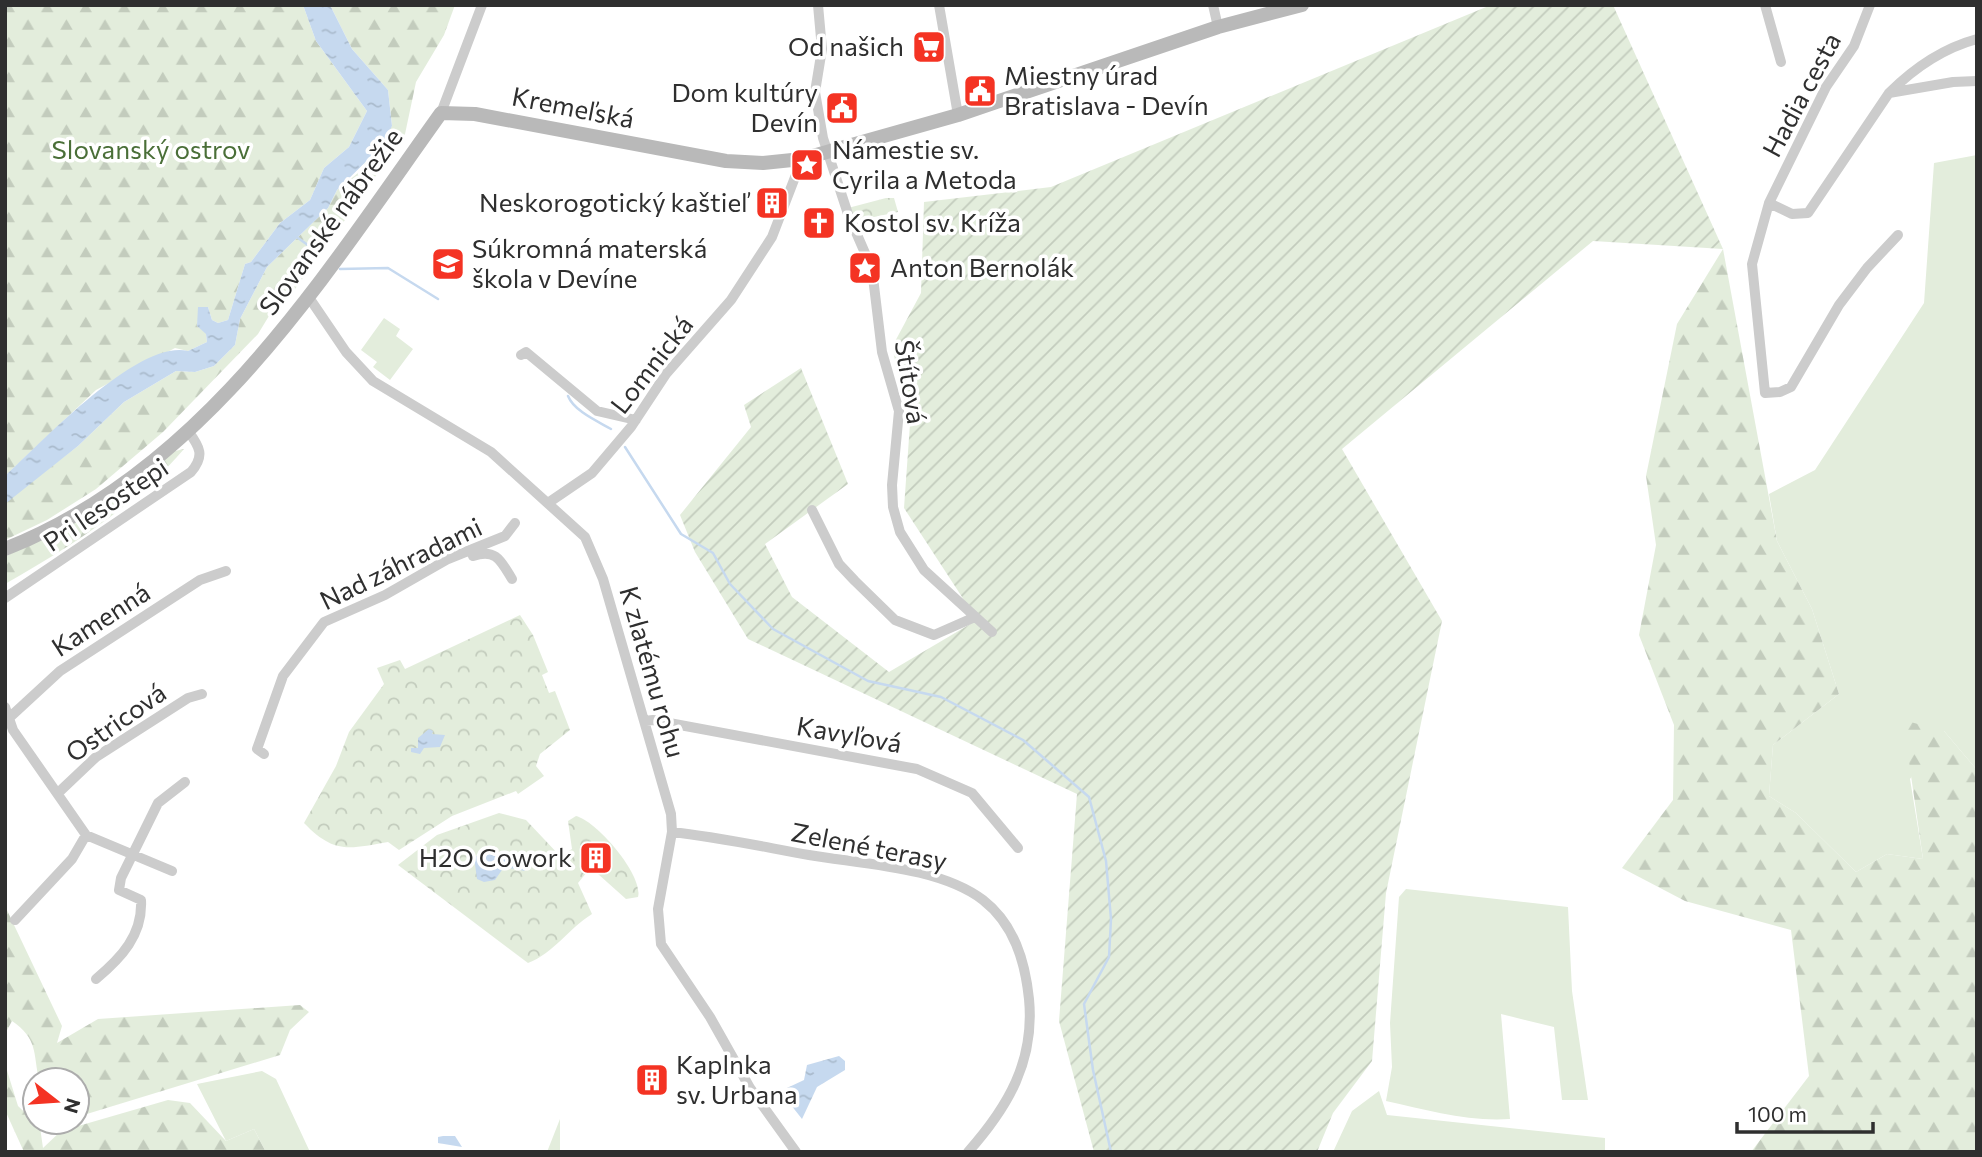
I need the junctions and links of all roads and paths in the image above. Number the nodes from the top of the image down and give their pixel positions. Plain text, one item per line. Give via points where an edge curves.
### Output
1 (482, 5) edge
2 (818, 5) edge
3 (939, 5) edge
4 (1213, 5) edge
5 (1302, 5) edge
6 (1765, 5) edge
7 (1870, 5) edge
8 (1218, 27) junction
9 (1977, 39) edge
10 (1781, 62) dead end
11 (1977, 81) edge
12 (1889, 93) junction
13 (441, 113) junction
14 (958, 115) junction
15 (828, 150) junction
16 (802, 159) junction
17 (1769, 204) junction
18 (1898, 235) dead end
19 (308, 296) junction
20 (521, 355) dead end
21 (636, 420) junction
22 (183, 436) junction
23 (548, 503) junction
24 (812, 510) dead end
25 (515, 523) dead end
26 (5, 549) edge
27 (448, 559) junction
28 (226, 571) dead end
29 (512, 579) dead end
30 (5, 598) edge
31 (975, 617) junction
32 (992, 632) dead end
33 (202, 694) dead end
34 (7, 712) edge
35 (643, 721) junction
36 (264, 754) dead end
37 (185, 782) dead end
38 (58, 793) junction
39 (672, 832) junction
40 (86, 835) junction
41 (1018, 848) dead end
42 (133, 854) junction
43 (172, 871) dead end
44 (15, 920) dead end
45 (96, 979) dead end
46 (796, 1152) edge
47 (968, 1152) edge

1 - 13 street, Slovanské nábrežie
2 - 15 street, Štítová via 822,49 815,92
3 - 14 street
4 - 8 street
5 - 8 street, Kremeľská
6 - 10 street
7 - 17 street, Hadia cesta
8 - 14 street, Kremeľská
9 - 12 street via 1939,55
11 - 12 street
12 - 17 street via 1808,214 1792,214
13 - 16 street, Kremeľská via 480,115 726,160
13 - 19 street, Slovanské nábrežie
14 - 15 street, Kremeľská
15 - 16 street, Kremeľská
15 - 31 street, Štítová via 874,275 882,352 899,411 892,485 900,532 924,570
16 - 21 street, Lomnická via 772,237 755,267 666,374
17 - 18 street, Hadia cesta via 1752,264 1765,393 1791,387 1839,305
19 - 22 street, Slovanské nábrežie via 245,373
19 - 23 street, K zlatému rohu via 373,382 491,452
20 - 21 street via 526,352 597,411
21 - 23 street, Lomnická via 592,473
22 - 26 street, Slovanské nábrežie via 153,463 94,502
22 - 30 street, Pri lesostepi via 201,449 200,462 191,472
23 - 35 street, K zlatému rohu via 590,546
24 - 31 street via 839,564 895,620 934,635
25 - 27 street, Nad záhradami via 505,536
27 - 29 street via 454,564 490,552
27 - 36 street, Nad záhradami via 385,595 324,622 282,676 257,749
28 - 34 street, Kamenná via 200,580
31 - 32 street, Štítová
33 - 38 street, Ostricová via 179,703 96,757
34 - 38 street via 13,730
35 - 39 street, K zlatému rohu via 669,804
35 - 41 street, Kavyľová via 917,769 972,793
37 - 42 street via 158,803
38 - 40 street
39 - 46 street, K zlatému rohu via 658,909 659,937 750,1088
39 - 47 street, Zelené terasy via 941,879 984,901 1001,918 1023,958 1028,1042 1012,1095
40 - 42 street
40 - 44 street via 72,859
42 - 43 street
42 - 45 street via 118,890 141,900 142,914 122,957

